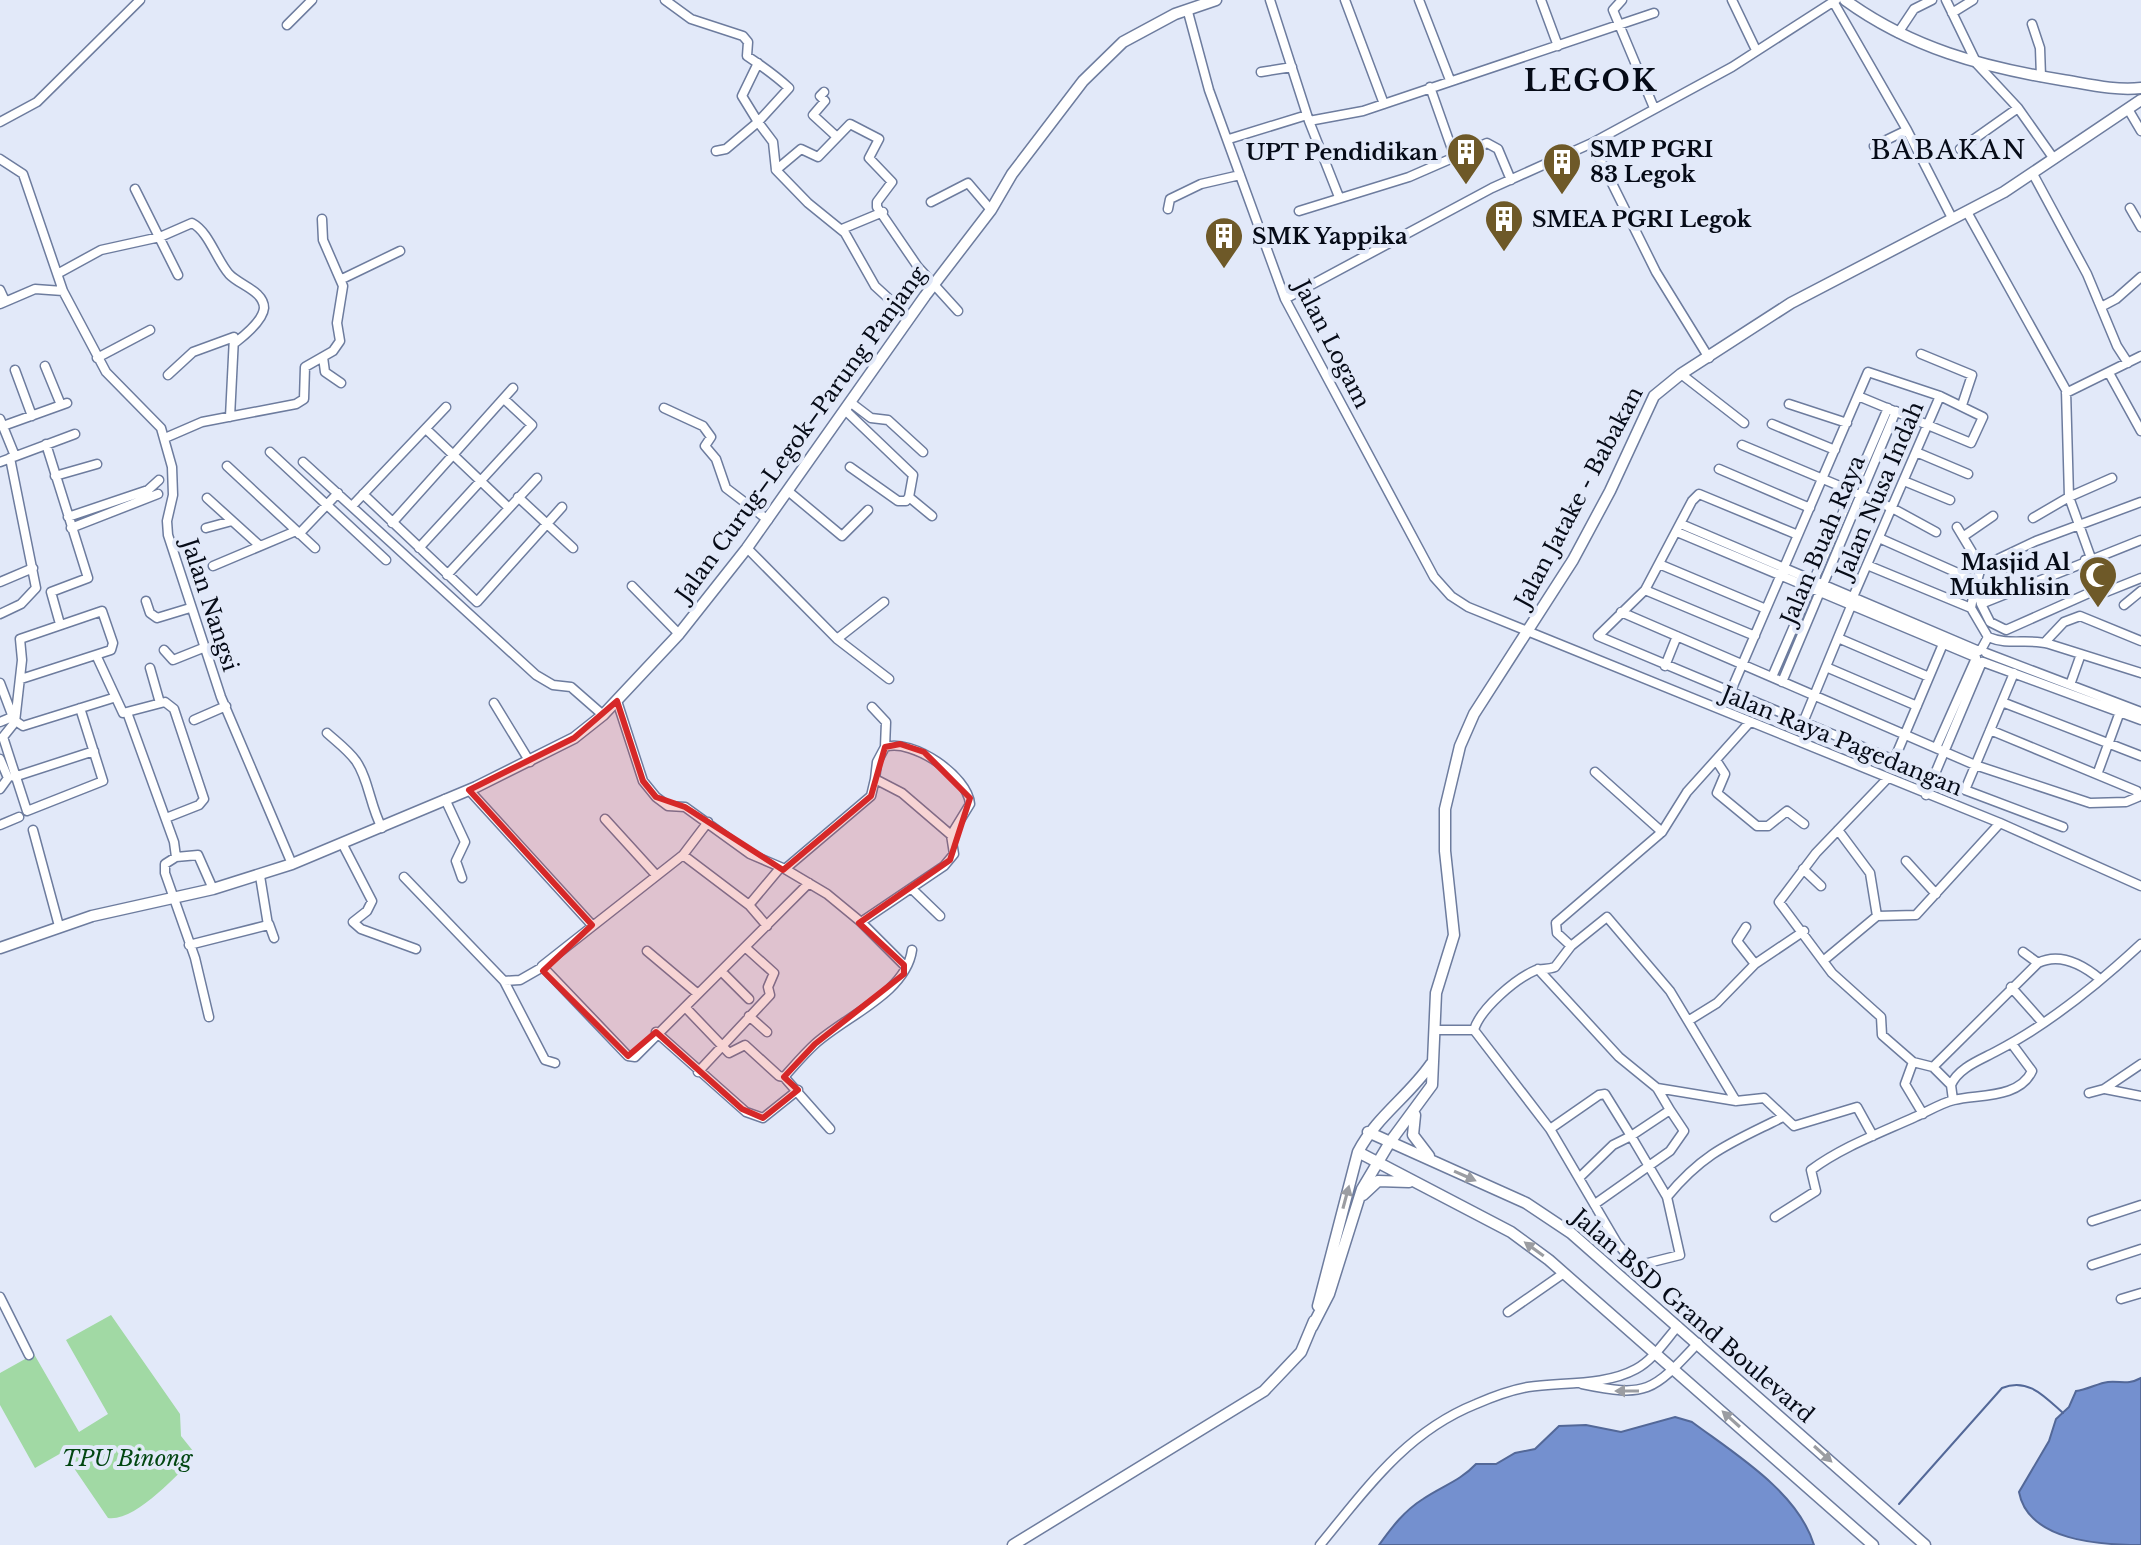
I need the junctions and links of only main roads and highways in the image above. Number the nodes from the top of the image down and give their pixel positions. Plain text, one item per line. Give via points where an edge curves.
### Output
1 (1216, 0) edge
2 (1838, 1) edge
3 (2141, 88) edge
4 (2141, 100) edge
5 (0, 947) edge
6 (1431, 1064) junction
7 (1419, 1105) junction
8 (1368, 1132) junction
9 (1390, 1142) junction
10 (1358, 1152) junction
11 (1378, 1162) junction
12 (1436, 1163) junction
13 (1419, 1183) junction
14 (1358, 1200) junction
15 (1312, 1327) junction
16 (1013, 1545) edge
17 (1873, 1545) edge
18 (1925, 1545) edge

1 - 5 main road, Jalan Curug–Legok–Parung Panjang via 1164,19 1106,56 1012,174 747,548 679,634 603,715 574,738 469,790 260,876 59,926
2 - 3 main road via 1919,45 1977,64 2102,87
4 - 6 main road, Jalan Jatake - Babakan via 2033,174 1791,303 1654,396 1610,491 1474,714 1460,746 1447,795 1445,851 1454,935 1436,993
6 - 7 main road, Jalan Jatake - Babakan via 1432,1085
6 - 8 main road
7 - 9 main road
7 - 12 main road via 1411,1124 1413,1135
8 - 9 main road, Jalan BSD Grand Boulevard
8 - 10 main road
9 - 11 main road
9 - 12 main road, Jalan BSD Grand Boulevard
10 - 11 main road
15 -> 10 main road
11 - 13 main road
11 - 14 main road
12 -> 18 main road, Jalan BSD Grand Boulevard via 1526,1203 1571,1233
13 - 14 main road via 1387,1178
17 -> 13 main road via 1564,1273 1511,1232
14 - 15 main road via 1329,1294
15 - 16 main road via 1301,1352 1264,1391

